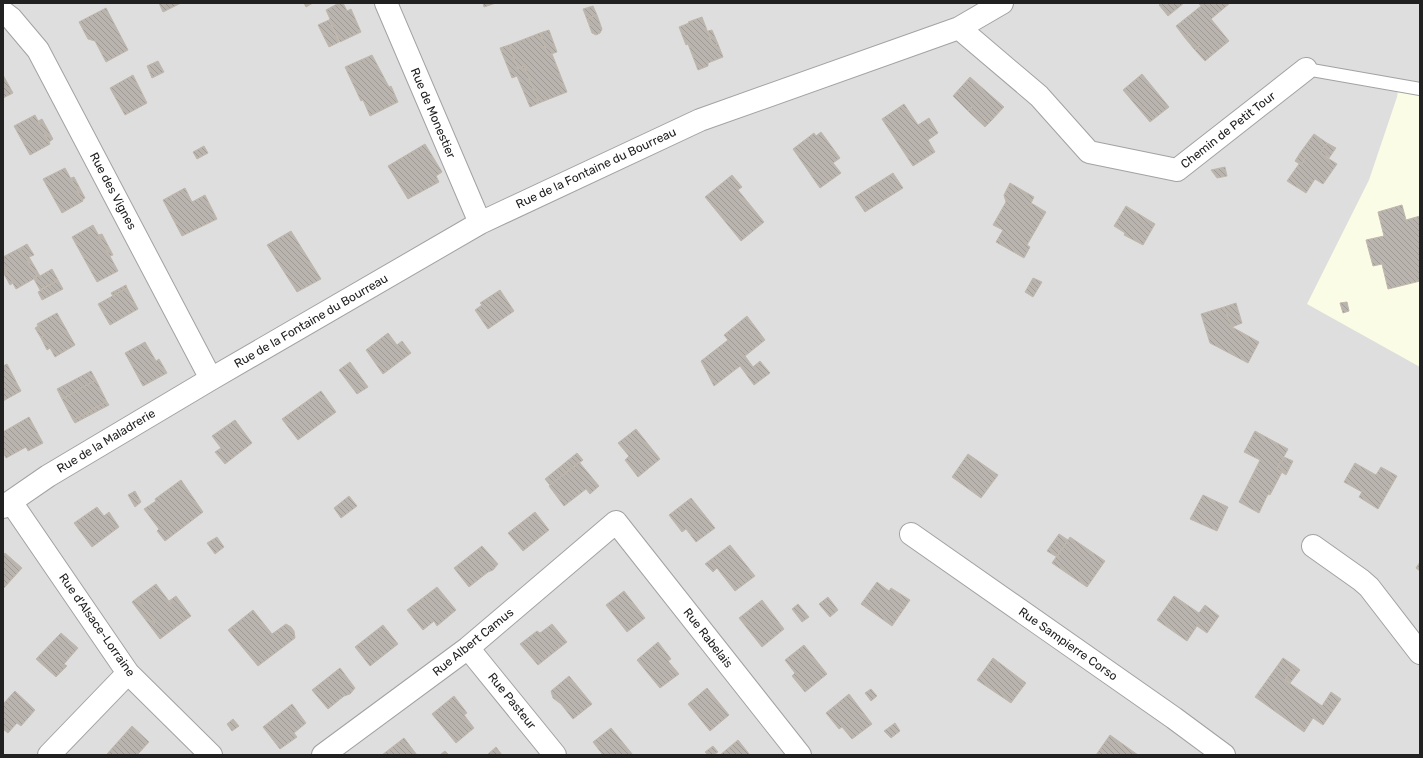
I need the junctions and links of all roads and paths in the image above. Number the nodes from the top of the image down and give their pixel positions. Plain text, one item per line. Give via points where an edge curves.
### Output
1 (386, 3) edge
2 (1002, 3) edge
3 (3, 12) edge
4 (959, 28) junction
5 (1306, 69) joint
6 (1420, 89) edge
7 (480, 223) junction
8 (211, 379) junction
9 (7, 505) edge
10 (616, 522) joint
11 (911, 534) dead end
12 (1313, 546) dead end
13 (468, 648) junction
14 (1420, 653) edge
15 (128, 673) junction
16 (49, 755) edge
17 (211, 755) edge
18 (323, 755) edge
19 (556, 755) edge
20 (800, 755) edge
21 (1224, 755) edge

1 - 7 street, Rue de Monestier
2 - 4 street, Rue de la Fontaine du Bourreau
3 - 8 street, Rue des Vignes via 38,50
4 - 5 street, Chemin de Petit Tour via 1039,96 1089,152 1177,170
4 - 7 street, Rue de la Fontaine du Bourreau via 700,120
5 - 6 lane, Chemin de Petit Tour
7 - 8 street, Rue de la Fontaine du Bourreau
8 - 9 street, Rue de la Maladrerie via 48,476
9 - 15 street, Rue d'Alsace-Lorraine
10 - 13 street, Rue Albert Camus
10 - 20 street, Rue Rabelais
11 - 21 street, Rue Sampierre Corso
12 - 14 street via 1369,587
13 - 18 street, Rue Albert Camus
13 - 19 street, Rue Pasteur
15 - 16 street
15 - 17 street, Rue d'Alsace-Lorraine

